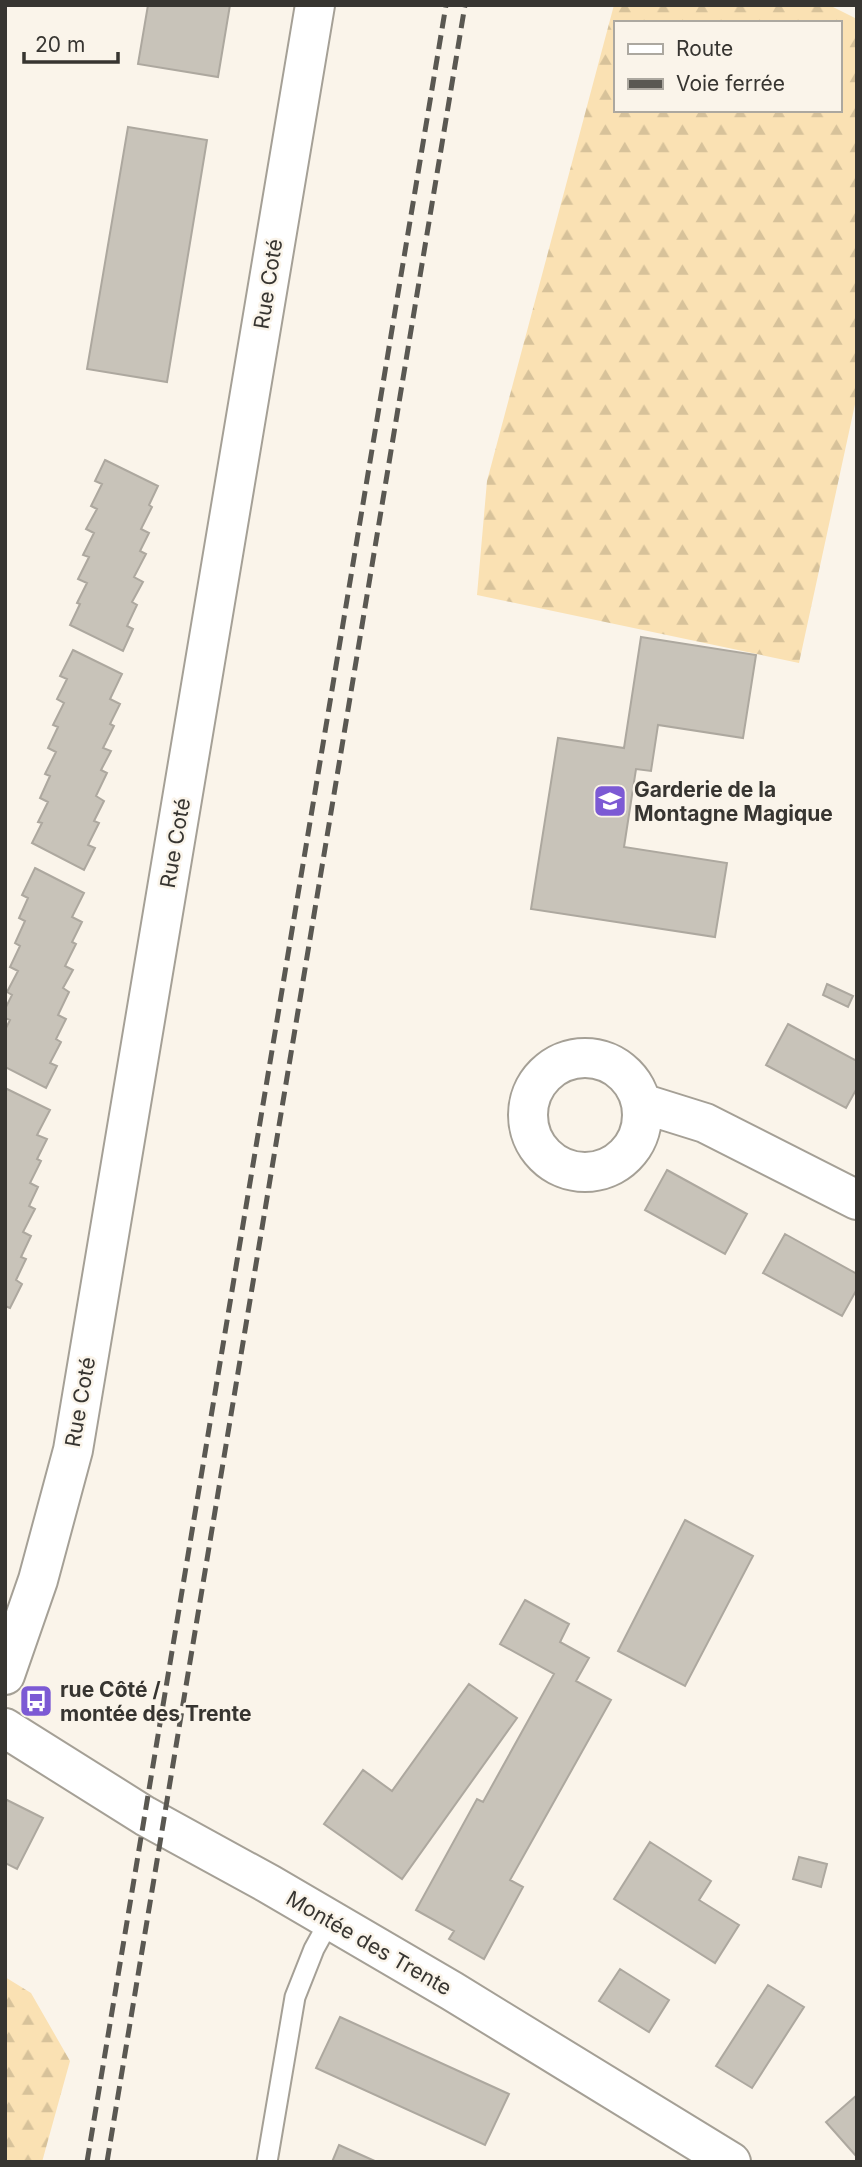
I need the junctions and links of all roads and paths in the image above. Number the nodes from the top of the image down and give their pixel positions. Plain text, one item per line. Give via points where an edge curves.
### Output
1 (315, 5) edge
2 (641, 1103) dead end
3 (857, 1200) edge
4 (5, 1675) edge
5 (5, 1728) edge
6 (330, 1920) junction
7 (267, 2162) edge
8 (731, 2162) edge

1 - 4 street, Rue Coté via 73,1450 38,1580
2 - 3 street via 705,1123
5 - 6 street, Montée des Trente via 145,1816
6 - 7 lane via 295,1997
6 - 8 street, Montée des Trente

